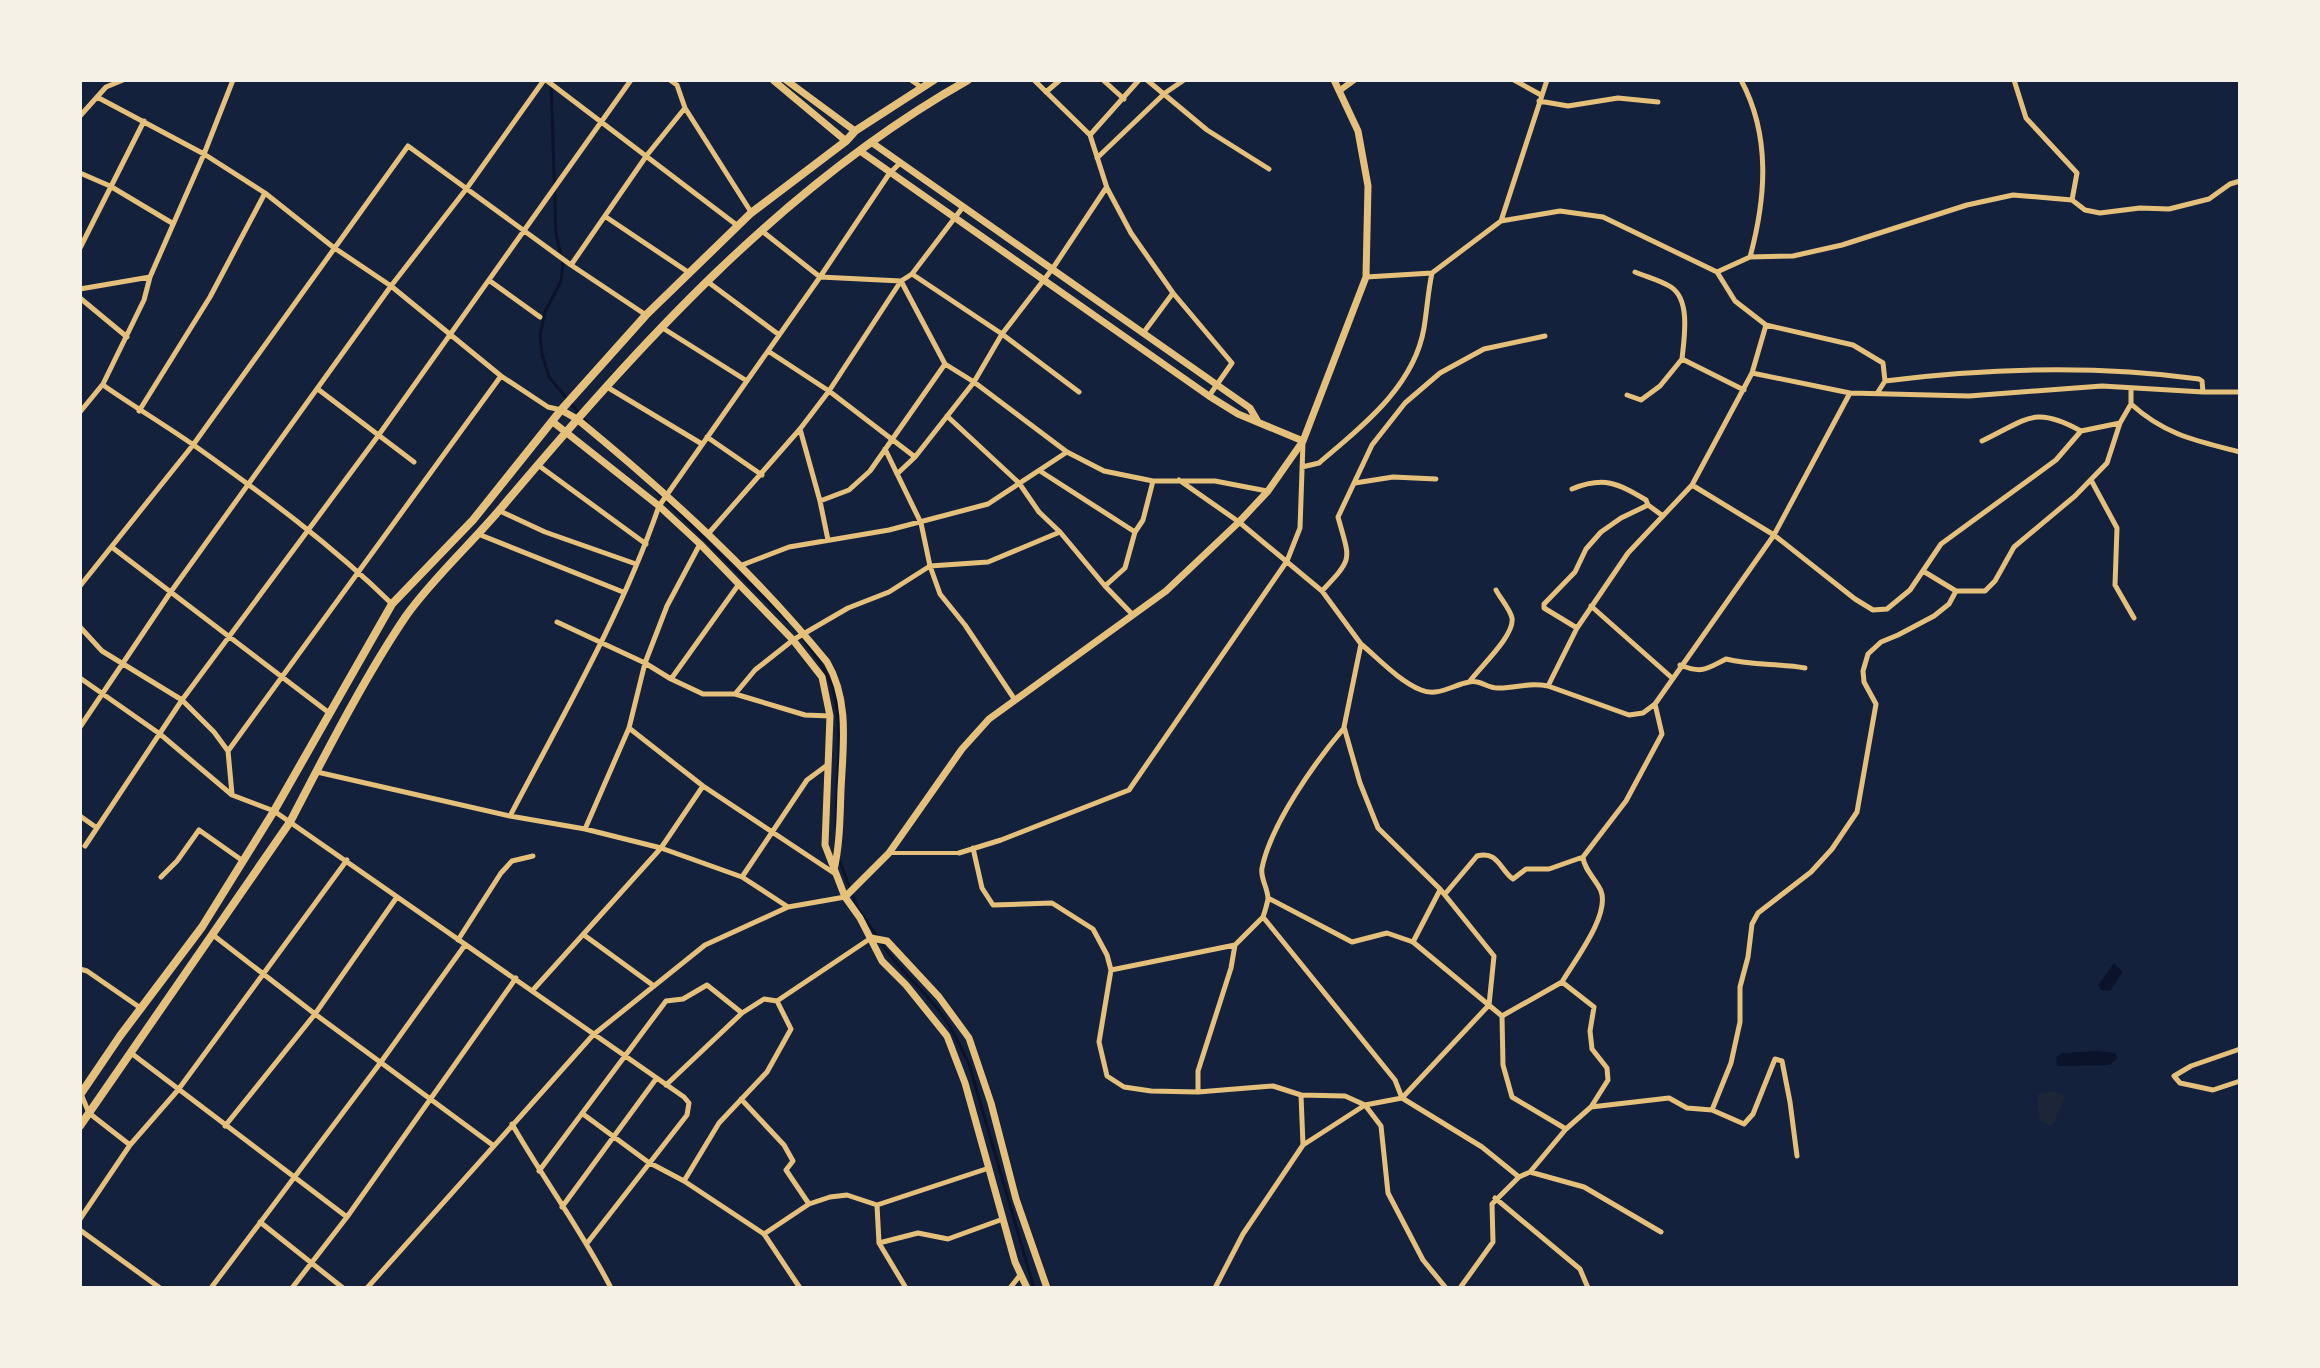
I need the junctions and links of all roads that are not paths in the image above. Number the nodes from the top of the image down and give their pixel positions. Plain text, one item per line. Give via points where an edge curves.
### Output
1 (123, 80) edge
2 (233, 80) edge
3 (545, 80) edge
4 (631, 80) edge
5 (670, 80) edge
6 (773, 80) edge
7 (786, 80) edge
8 (911, 80) edge
9 (934, 80) edge
10 (968, 80) edge
11 (1034, 80) edge
12 (1060, 80) edge
13 (1103, 80) edge
14 (1139, 80) edge
15 (1147, 80) edge
16 (1184, 80) edge
17 (1334, 80) edge
18 (1354, 80) edge
19 (1514, 80) edge
20 (1547, 80) edge
21 (1741, 80) edge
22 (2014, 80) edge
23 (921, 87) junction
24 (1339, 91) junction
25 (1046, 92) junction
26 (1165, 93) junction
27 (97, 97) junction
28 (1540, 98) junction
29 (1124, 99) junction
30 (1658, 102) dead end
31 (685, 108) junction
32 (80, 116) edge
33 (144, 121) junction
34 (600, 122) junction
35 (855, 131) junction
36 (1090, 135) junction
37 (846, 141) junction
38 (871, 142) junction
39 (860, 151) junction
40 (204, 154) junction
41 (647, 155) junction
42 (1097, 158) junction
43 (900, 163) junction
44 (1269, 169) dead end
45 (80, 173) edge
46 (889, 174) junction
47 (2240, 181) edge
48 (110, 186) junction
49 (467, 188) junction
50 (1107, 188) junction
51 (265, 193) junction
52 (2072, 200) junction
53 (963, 207) junction
54 (751, 213) junction
55 (606, 217) junction
56 (955, 218) junction
57 (1501, 221) junction
58 (172, 223) junction
59 (738, 226) junction
60 (524, 230) junction
61 (760, 230) junction
62 (333, 247) junction
63 (80, 248) edge
64 (1750, 257) junction
65 (571, 265) junction
66 (1053, 268) junction
67 (688, 272) junction
68 (1635, 272) dead end
69 (1717, 272) junction
70 (1432, 273) junction
71 (912, 274) junction
72 (150, 277) junction
73 (820, 277) junction
74 (1366, 277) junction
75 (1044, 279) junction
76 (490, 281) junction
77 (901, 281) junction
78 (708, 282) junction
79 (391, 286) junction
80 (80, 289) edge
81 (1173, 293) junction
82 (80, 298) edge
83 (646, 315) junction
84 (540, 317) dead end
85 (1766, 325) junction
86 (661, 327) junction
87 (450, 332) junction
88 (1144, 332) junction
89 (778, 334) junction
90 (1002, 334) junction
91 (1545, 336) dead end
92 (127, 337) junction
93 (768, 351) junction
94 (1682, 359) junction
95 (945, 364) junction
96 (1752, 373) junction
97 (501, 376) junction
98 (747, 381) junction
99 (1885, 381) junction
100 (974, 382) junction
101 (103, 384) junction
102 (1215, 384) junction
103 (606, 386) junction
104 (2131, 388) junction
105 (319, 390) junction
106 (1744, 390) junction
107 (829, 391) junction
108 (1079, 392) dead end
109 (1878, 392) junction
110 (2203, 392) junction
111 (2240, 392) edge
112 (1850, 393) junction
113 (1627, 395) dead end
114 (1209, 396) junction
115 (2131, 404) junction
116 (548, 407) junction
117 (561, 410) junction
118 (139, 411) junction
119 (80, 412) edge
120 (947, 416) junction
121 (577, 419) junction
122 (1257, 420) junction
123 (553, 422) junction
124 (2120, 423) junction
125 (800, 429) junction
126 (2081, 431) junction
127 (566, 433) junction
128 (378, 436) junction
129 (707, 437) junction
130 (892, 440) junction
131 (1303, 441) junction
132 (1982, 441) dead end
133 (702, 444) junction
134 (193, 445) junction
135 (885, 449) junction
136 (1067, 452) junction
137 (2240, 452) edge
138 (915, 457) junction
139 (414, 462) dead end
140 (538, 465) junction
141 (1302, 467) junction
142 (1040, 471) junction
143 (897, 474) junction
144 (762, 475) junction
145 (1436, 479) dead end
146 (1179, 480) junction
147 (2091, 480) junction
148 (1153, 481) junction
149 (1019, 483) junction
150 (1354, 483) junction
151 (1692, 485) junction
152 (249, 486) junction
153 (1572, 489) dead end
154 (1268, 491) junction
155 (667, 494) junction
156 (820, 501) junction
157 (1648, 505) junction
158 (659, 506) junction
159 (500, 511) junction
160 (1663, 516) junction
161 (1239, 522) junction
162 (921, 523) junction
163 (309, 530) junction
164 (1060, 532) junction
165 (1135, 532) junction
166 (478, 534) junction
167 (708, 534) junction
168 (1774, 535) junction
169 (828, 540) junction
170 (646, 544) junction
171 (700, 544) junction
172 (113, 548) junction
173 (1287, 561) junction
174 (636, 564) junction
175 (742, 565) junction
176 (930, 566) junction
177 (358, 570) junction
178 (1923, 571) junction
179 (739, 584) junction
180 (80, 586) edge
181 (1105, 586) junction
182 (1496, 590) dead end
183 (1322, 591) junction
184 (1956, 591) junction
185 (623, 592) junction
186 (170, 593) junction
187 (392, 604) junction
188 (1591, 606) junction
189 (1133, 615) junction
190 (2134, 618) dead end
191 (557, 622) dead end
192 (80, 627) edge
193 (1577, 628) junction
194 (804, 633) junction
195 (230, 636) junction
196 (793, 640) junction
197 (600, 642) junction
198 (1361, 644) junction
199 (121, 663) junction
200 (645, 663) junction
201 (1680, 665) junction
202 (1805, 668) dead end
203 (281, 676) junction
204 (1671, 677) junction
205 (80, 678) edge
206 (671, 679) junction
207 (1470, 681) junction
208 (1548, 686) junction
209 (101, 693) junction
210 (735, 694) junction
211 (182, 700) junction
212 (1015, 701) junction
213 (1655, 704) junction
214 (328, 712) junction
215 (830, 716) junction
216 (80, 727) edge
217 (1344, 727) junction
218 (629, 728) junction
219 (160, 734) junction
220 (228, 751) junction
221 (826, 766) junction
222 (317, 771) junction
223 (703, 786) junction
224 (232, 795) junction
225 (274, 811) junction
226 (80, 816) edge
227 (510, 816) junction
228 (290, 822) junction
229 (97, 828) junction
230 (585, 829) junction
231 (771, 831) junction
232 (85, 846) dead end
233 (661, 848) junction
234 (973, 848) junction
235 (889, 853) junction
236 (959, 853) joint
237 (533, 856) dead end
238 (1583, 857) junction
239 (347, 860) junction
240 (244, 861) junction
241 (834, 873) junction
242 (161, 877) dead end
243 (742, 877) junction
244 (1442, 892) junction
245 (397, 897) junction
246 (845, 897) junction
247 (1268, 898) junction
248 (788, 907) junction
249 (1263, 917) junction
250 (213, 935) junction
251 (584, 935) junction
252 (871, 938) junction
253 (458, 940) junction
254 (1413, 942) junction
255 (465, 945) junction
256 (1235, 945) junction
257 (80, 969) edge
258 (1111, 970) junction
259 (262, 973) junction
260 (516, 978) junction
261 (1562, 982) junction
262 (654, 986) junction
263 (533, 990) junction
264 (777, 1001) junction
265 (1489, 1005) junction
266 (142, 1009) junction
267 (742, 1013) junction
268 (315, 1014) junction
269 (1502, 1016) junction
270 (593, 1035) junction
271 (2240, 1049) edge
272 (131, 1053) junction
273 (625, 1056) junction
274 (381, 1062) junction
275 (656, 1079) junction
276 (2240, 1081) edge
277 (666, 1085) junction
278 (178, 1090) junction
279 (1198, 1092) junction
280 (80, 1094) edge
281 (1301, 1095) junction
282 (430, 1097) junction
283 (1402, 1098) junction
284 (741, 1099) junction
285 (1365, 1105) junction
286 (1591, 1107) junction
287 (1712, 1110) junction
288 (89, 1113) junction
289 (583, 1114) junction
290 (512, 1124) junction
291 (80, 1126) edge
292 (225, 1126) junction
293 (1566, 1129) junction
294 (613, 1138) junction
295 (130, 1145) junction
296 (1303, 1145) junction
297 (494, 1146) junction
298 (1797, 1156) dead end
299 (648, 1162) junction
300 (989, 1168) junction
301 (539, 1171) junction
302 (1530, 1172) junction
303 (293, 1176) junction
304 (1519, 1177) junction
305 (684, 1181) junction
306 (1495, 1198) junction
307 (809, 1204) junction
308 (877, 1205) junction
309 (562, 1208) junction
310 (347, 1217) junction
311 (80, 1219) edge
312 (1003, 1219) junction
313 (260, 1222) junction
314 (80, 1230) edge
315 (1661, 1232) dead end
316 (764, 1234) junction
317 (588, 1242) junction
318 (879, 1243) junction
319 (311, 1262) junction
320 (1039, 1269) junction
321 (1021, 1274) junction
322 (160, 1288) edge
323 (211, 1288) edge
324 (292, 1288) edge
325 (343, 1288) edge
326 (367, 1288) edge
327 (611, 1288) edge
328 (800, 1288) edge
329 (906, 1288) edge
330 (1010, 1288) edge
331 (1027, 1288) edge
332 (1050, 1288) edge
333 (1215, 1288) edge
334 (1446, 1288) edge
335 (1460, 1288) edge
336 (1588, 1288) edge

1 - 27 street
2 - 40 street
3 - 34 street
3 - 49 street
4 - 34 street
5 - 31 street
6 - 37 main road
7 - 35 main road
8 - 23 street
9 - 23 main road
10 - 38 main road
11 - 25 street
12 - 25 street
13 - 29 street
14 - 29 street
15 - 26 street
16 - 26 street
17 - 24 main road
18 - 24 street
19 - 28 street
20 - 28 street
21 - 64 street via 1761,134 1763,165 1762,210
22 - 52 street via 2026,118 2077,173
23 - 35 main road
24 - 74 main road via 1358,131 1368,186
25 - 36 street
26 - 42 street
26 - 44 street via 1207,130
27 - 32 street
27 - 33 street
28 - 30 street via 1568,106 1618,98
28 - 57 street
29 - 36 street
31 - 41 street
31 - 54 street
33 - 40 street
33 - 48 street
34 - 41 street
34 - 60 street
35 - 37 main road
36 - 42 street
37 - 54 main road
38 - 39 main road
38 - 43 main road
39 - 46 main road
39 - 61 main road
40 - 51 street
40 - 58 street
41 - 55 street
41 - 59 street
42 - 50 street
43 - 46 street
43 - 53 main road
45 - 48 street
46 - 56 main road
46 - 73 street
47 - 52 street via 2209,199 2169,209 2100,213
48 - 58 street
48 - 63 street
49 - 60 street
49 - 62 street via 408,146
49 - 79 street
50 - 66 street
50 - 81 street
51 - 62 street
51 - 118 street via 210,297
52 - 64 street via 2013,195 1842,245 1793,256
53 - 56 street
53 - 66 main road
54 - 59 main road
55 - 65 street
55 - 67 street
56 - 71 street
56 - 75 main road
57 - 69 street via 1560,211 1603,217
57 - 70 street
58 - 72 street
59 - 67 main road
60 - 65 street
60 - 76 street
61 - 73 street
61 - 78 main road
62 - 79 street
62 - 134 street
64 - 69 street
65 - 83 street
66 - 75 street
66 - 88 main road
67 - 83 main road
68 - 94 street via 1674,288 1679,297 1686,321
69 - 85 street via 1735,301
70 - 74 street
70 - 141 street via 1424,331 1394,394 1319,463
71 - 77 street
71 - 90 street
72 - 80 street
72 - 92 street
73 - 77 street
73 - 89 street
74 - 131 main road
75 - 90 street
75 - 114 main road
76 - 84 street
76 - 87 street
77 - 95 street
77 - 107 street
78 - 86 main road
78 - 89 street
79 - 87 street
79 - 105 street
81 - 88 street
81 - 102 street via 1232,363
82 - 92 street
83 - 117 main road
85 - 96 street
85 - 99 street via 1853,345 1883,363
86 - 98 street
86 - 103 main road
87 - 97 street
87 - 128 street
88 - 102 main road
89 - 93 street
90 - 100 street
90 - 108 street
91 - 150 street via 1484,349 1440,373 1405,403 1372,445
92 - 101 street
93 - 98 street
93 - 107 street
94 - 106 street
94 - 113 street via 1641,400
95 - 100 street
95 - 130 street
96 - 106 street
96 - 112 street
97 - 116 street
97 - 177 street
98 - 129 street
99 - 109 street
99 - 110 street via 1995,370 2108,369 2199,379
100 - 120 street
100 - 136 street
101 - 118 street
101 - 119 street
102 - 114 street
102 - 122 main road via 1250,408
103 - 121 main road
103 - 133 street
104 - 109 street via 1969,396
104 - 110 street
104 - 115 street
105 - 128 street
105 - 152 street
106 - 151 street
107 - 125 street
107 - 130 street
109 - 112 street
110 - 111 street
112 - 168 street
114 - 122 main road
115 - 124 street
115 - 137 street via 2177,436
116 - 117 street
116 - 123 street
117 - 121 main road
117 - 123 main road
118 - 134 street
120 - 138 street
120 - 149 street
121 - 127 main road
121 - 155 main road
122 - 131 main road
123 - 127 main road
123 - 187 main road via 473,520
124 - 126 street
124 - 147 street via 2107,463
125 - 144 street
125 - 156 street
126 - 132 street via 2041,415
126 - 178 street via 2056,460 1941,544
127 - 140 main road
127 - 158 main road
128 - 139 street
128 - 163 street
129 - 133 street
129 - 144 street
130 - 135 street
130 - 138 street
131 - 141 street
131 - 154 main road
133 - 155 street
134 - 152 street
134 - 172 street
135 - 143 street
135 - 156 street via 849,490
136 - 142 street
136 - 148 street via 1104,471
138 - 143 street
140 - 159 main road
140 - 170 street
141 - 173 street via 1300,528
142 - 149 street
142 - 165 street
143 - 162 street
144 - 167 street
145 - 150 street via 1393,477
146 - 148 street
146 - 154 street
146 - 161 street
147 - 184 street via 2014,547 1985,591
147 - 190 street via 2117,528 2115,585
148 - 165 street
149 - 162 street via 988,504
149 - 164 street
150 - 183 street via 1338,517 1348,553 1346,566
151 - 160 street
151 - 168 street
152 - 163 street
152 - 186 street
153 - 157 street via 1604,481
154 - 161 main road
155 - 158 street
155 - 167 main road
156 - 169 street
157 - 160 street
157 - 193 street via 1601,532 1575,572 1544,604
158 - 170 street
158 - 171 main road
159 - 166 main road
159 - 174 street
160 - 188 street via 1628,553
161 - 173 street
161 - 189 main road
162 - 169 street
162 - 176 street
163 - 177 street
163 - 195 street
164 - 176 street via 988,562
164 - 181 street
165 - 181 street via 1125,568
166 - 185 street
166 - 222 main road via 407,615
167 - 175 main road
168 - 178 street via 1873,610 1887,609
168 - 201 street
169 - 175 street via 789,547
170 - 174 street
171 - 179 main road
171 - 200 street
172 - 180 street
172 - 186 street
173 - 183 street
173 - 234 street via 1129,790
174 - 185 street
175 - 194 main road
176 - 194 street
176 - 212 street via 940,594
177 - 187 street
177 - 203 street
178 - 184 street
179 - 196 main road
179 - 206 street
181 - 189 street
182 - 207 street via 1512,618 1510,635
183 - 198 street
184 - 287 street via 1934,616 1868,654 1864,682 1876,704 1857,812 1811,872 1758,913 1752,924 1740,987 1740,1022
185 - 197 street
186 - 195 street
186 - 199 street
187 - 214 main road
188 - 193 street
188 - 204 street
189 - 212 main road
191 - 197 street
192 - 199 street
193 - 208 street
194 - 196 street
194 - 241 main road via 836,676 845,731
195 - 203 street
195 - 211 street
196 - 210 street
196 - 215 main road via 822,677
197 - 200 street
197 - 227 street
198 - 207 street via 1424,692
198 - 217 street
199 - 209 street
199 - 211 street
200 - 206 street
200 - 218 street
201 - 202 street via 1705,671 1726,659
201 - 204 street
203 - 214 street
203 - 220 street
204 - 213 street
205 - 209 street
206 - 210 street via 703,694
207 - 208 street via 1497,689 1523,683
208 - 213 street via 1629,715
209 - 216 street
209 - 219 street
210 - 215 street via 805,715
211 - 219 street
211 - 220 street
212 - 235 main road via 989,719 962,749
213 - 238 street via 1662,734 1626,801
214 - 225 main road
215 - 221 main road
217 - 244 street via 1378,828
217 - 247 street via 1295,796 1270,844 1261,872
218 - 223 street
218 - 230 street
219 - 224 street
219 - 229 street
220 - 224 street
221 - 231 street via 807,780
221 - 241 main road via 825,845
222 - 227 street
222 - 228 main road
223 - 231 street
223 - 233 street
224 - 225 street
225 - 228 street
225 - 240 main road
226 - 229 street
227 - 230 street
228 - 239 street
228 - 250 main road
229 - 232 street
230 - 233 street
231 - 241 street
231 - 243 street
233 - 243 street
233 - 251 street
234 - 236 street
234 - 258 street via 982,888 993,905 1052,903 1073,914 1093,929
235 - 236 street
235 - 246 main road
237 - 253 street via 512,861 501,873
238 - 244 street via 1549,869 1526,869 1513,879 1497,859 1484,854
238 - 261 street via 1602,892 1602,913
239 - 245 street
239 - 259 street
240 - 242 street via 199,830
240 - 266 main road
241 - 246 main road
243 - 248 street
244 - 254 street
244 - 265 street via 1494,956
245 - 253 street
245 - 268 street
246 - 248 street
246 - 252 main road
247 - 249 street
247 - 254 street via 1352,942 1387,933
248 - 262 street via 705,945
249 - 256 street
249 - 283 street via 1395,1080
250 - 259 street
250 - 272 main road
251 - 262 street
251 - 263 street
252 - 264 street
252 - 300 main road via 882,961 947,1036
252 - 320 main road via 887,941 969,1038
253 - 255 street
254 - 265 street
255 - 260 street
255 - 274 street
256 - 258 street
256 - 279 street via 1198,1071
257 - 266 street
258 - 279 street via 1099,1042 1107,1076 1124,1087
259 - 268 street
259 - 278 street
260 - 263 street
260 - 282 street
261 - 269 street
261 - 286 street via 1594,1007 1592,1049 1607,1068 1608,1080
262 - 270 street
263 - 270 street
264 - 267 street via 764,999
264 - 284 street via 791,1029 767,1072
265 - 269 street
265 - 283 street
266 - 280 main road
267 - 273 street via 707,985 683,999 666,1001
267 - 277 street
268 - 274 street
268 - 292 street
269 - 293 street via 1503,1065 1512,1097
270 - 273 street
270 - 290 street
271 - 276 street via 2174,1076 2180,1083 2213,1090
272 - 278 street
272 - 288 main road
273 - 275 street
273 - 289 street
274 - 282 street
274 - 303 street
275 - 277 street
275 - 294 street
277 - 299 street via 689,1103 687,1115
278 - 292 street
278 - 295 street
279 - 281 street via 1273,1086
280 - 288 street
281 - 285 street via 1345,1096
281 - 296 street
282 - 297 street
282 - 310 street
283 - 285 street
283 - 304 street via 1482,1147
284 - 305 street via 719,1123
284 - 307 street via 784,1145 793,1161 786,1170
285 - 296 street
285 - 334 street via 1381,1126 1388,1193 1423,1260
286 - 287 street via 1669,1098 1687,1108
286 - 293 street
287 - 298 street via 1744,1124 1775,1059 1782,1061
288 - 291 main road
288 - 295 street
289 - 294 street
289 - 301 street
290 - 297 street
290 - 301 street
292 - 303 street
293 - 302 street
294 - 299 street
294 - 309 street
295 - 311 street
296 - 333 street via 1243,1234
297 - 326 street
299 - 305 street
299 - 317 street
300 - 308 street
300 - 312 main road
301 - 309 street
302 - 304 street
302 - 315 street via 1584,1187
303 - 310 street
303 - 313 street
304 - 306 street
305 - 316 street
306 - 335 street via 1493,1242
306 - 336 street via 1580,1269
307 - 308 street via 847,1195
307 - 316 street
308 - 318 street
309 - 317 street
310 - 319 street
312 - 318 street via 948,1239 918,1233
312 - 321 main road
313 - 319 street
313 - 323 street
314 - 322 street
316 - 328 street
317 - 327 street
318 - 329 street
319 - 324 street
319 - 325 street
320 - 321 main road
320 - 332 main road
321 - 330 street
321 - 331 main road

